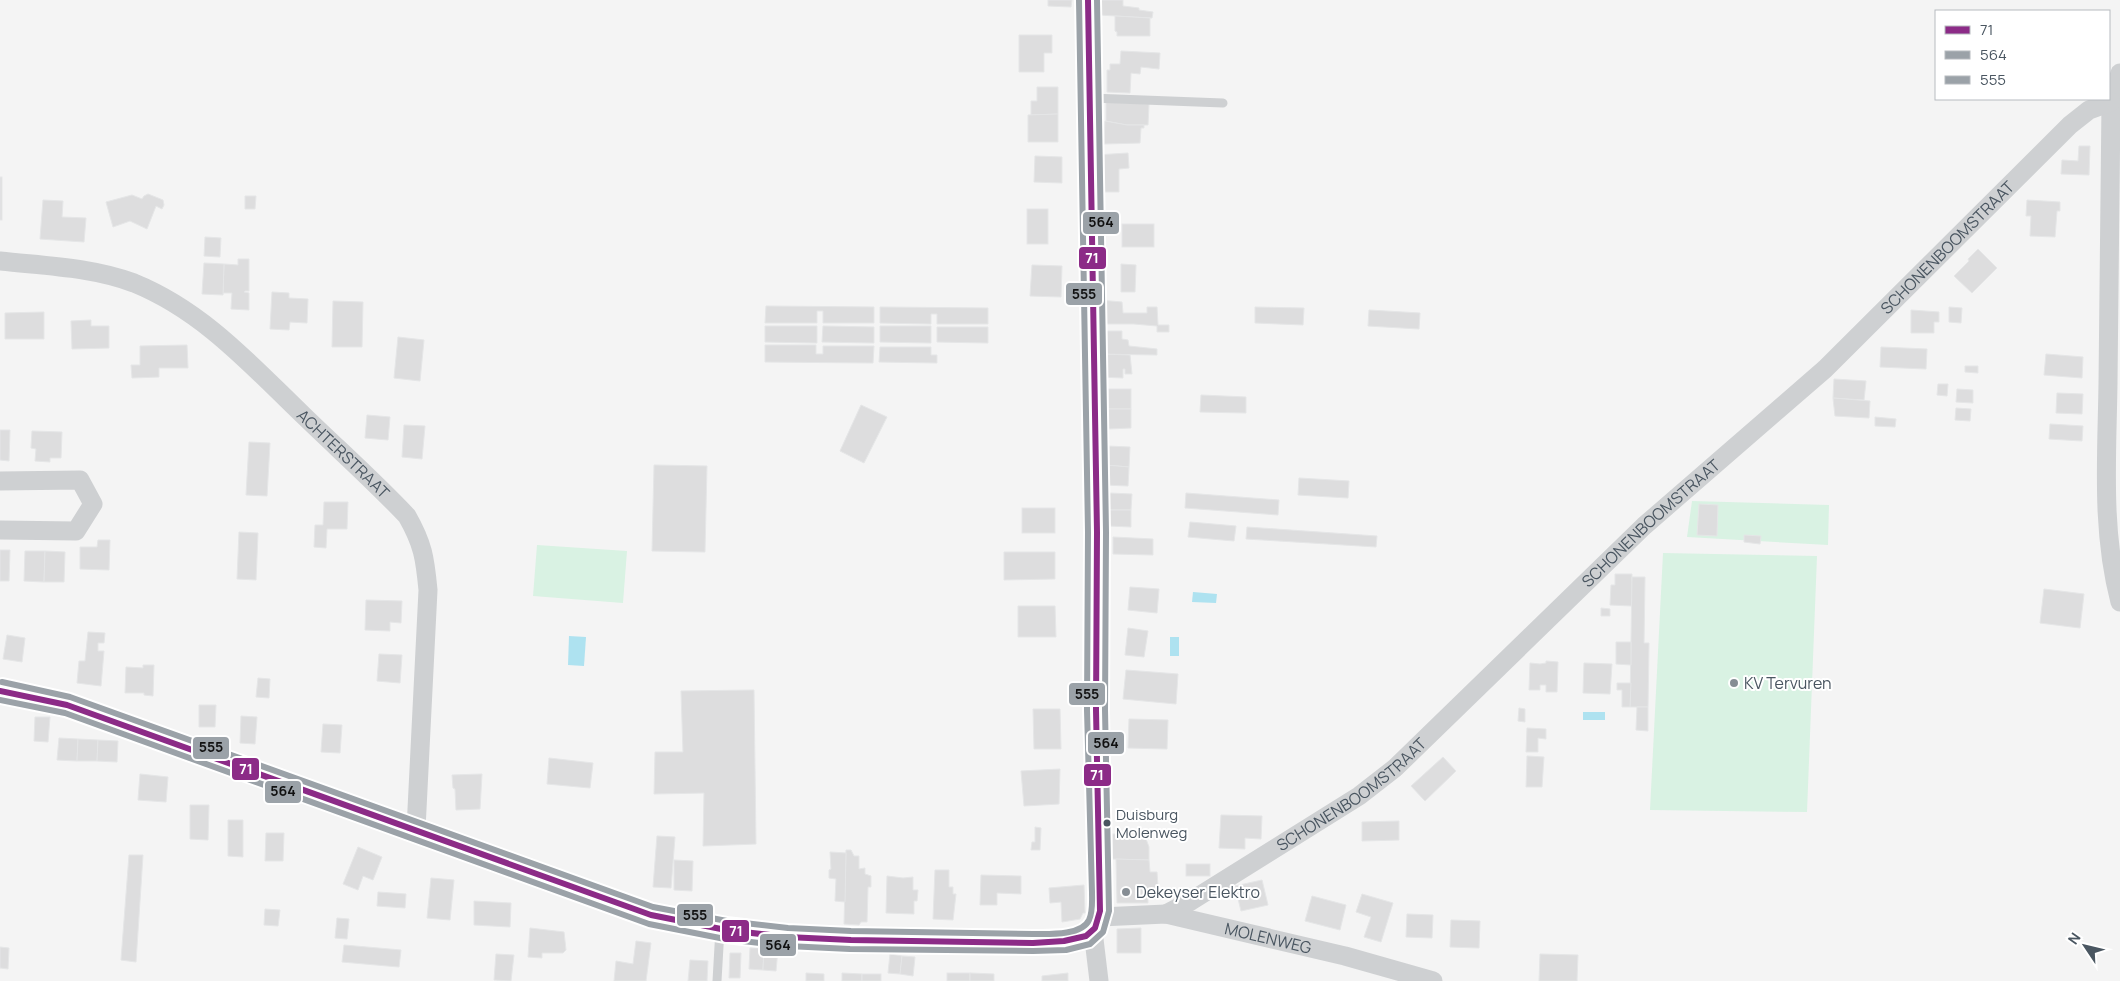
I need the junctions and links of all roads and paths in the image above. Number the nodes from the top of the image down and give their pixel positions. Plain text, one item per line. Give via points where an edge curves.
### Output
1 (1088, 0) edge
2 (2120, 73) edge
3 (1089, 98) junction
4 (2111, 102) junction
5 (1223, 103) dead end
6 (0, 262) edge
7 (0, 481) edge
8 (0, 530) edge
9 (2120, 602) edge
10 (0, 690) edge
11 (416, 829) junction
12 (1166, 914) junction
13 (1097, 924) junction
14 (720, 929) junction
15 (716, 981) edge
16 (1100, 981) edge
17 (1433, 981) edge

1 - 3 street
2 - 4 street
3 - 5 lane
3 - 13 street via 1096,522
4 - 9 street via 2107,530
4 - 12 street, SCHONENBOOMSTRAAT via 2089,110 2070,125 1825,369 1644,526 1395,768 1358,796 1192,901
6 - 11 street, ACHTERSTRAAT via 87,270 134,283 178,304 241,355 406,516 425,556 428,590
7 - 8 street via 80,480 93,504 76,531
10 - 11 street via 67,705
11 - 14 street via 651,915
12 - 13 street, MOLENWEG
12 - 17 street, MOLENWEG via 1344,956
13 - 14 street via 1080,938 1027,943 799,937
13 - 16 street
14 - 15 lane

